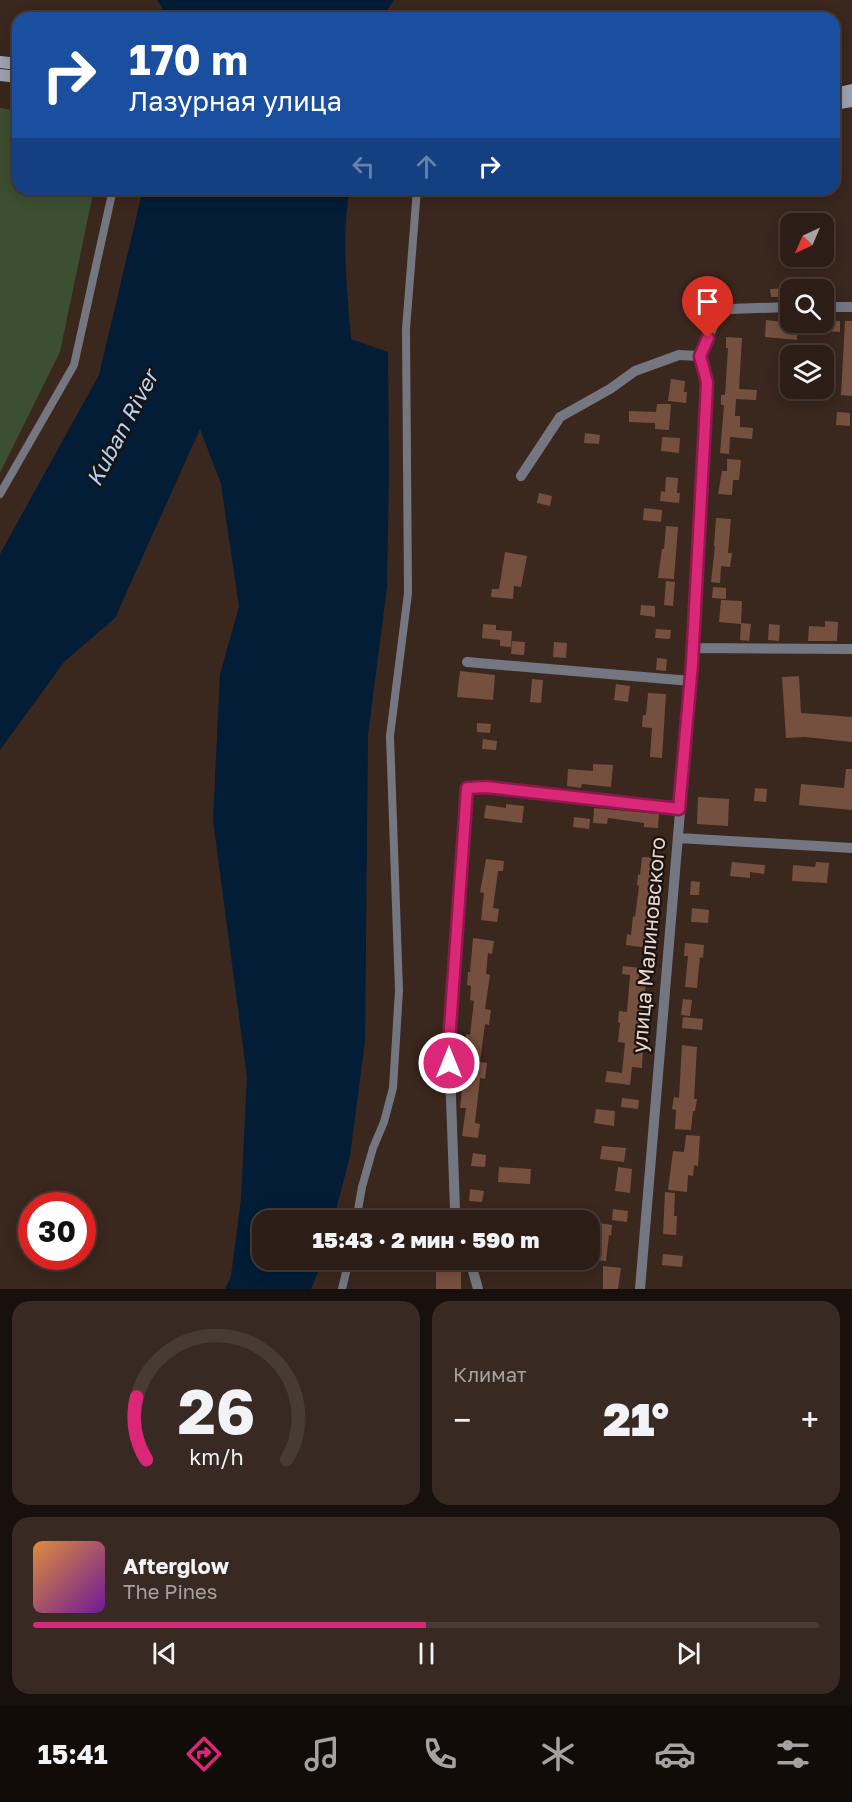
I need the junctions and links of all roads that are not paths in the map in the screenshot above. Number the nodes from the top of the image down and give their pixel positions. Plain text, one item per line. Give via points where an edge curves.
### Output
1 (112, 195) edge
2 (417, 195) edge
3 (780, 308) edge
4 (834, 308) edge
5 (852, 308) edge
6 (700, 356) junction
7 (520, 476) dead end
8 (0, 494) edge
9 (693, 648) junction
10 (852, 649) edge
11 (467, 662) dead end
12 (691, 681) junction
13 (679, 809) junction
14 (678, 838) junction
15 (852, 848) edge
16 (358, 1210) edge
17 (455, 1210) edge
18 (347, 1270) edge
19 (473, 1270) edge
20 (342, 1289) edge
21 (478, 1289) edge
22 (640, 1289) edge

1 - 8 street via 74,365
2 - 16 street via 406,328 408,593 390,736 399,990 393,1088
3 - 6 street via 729,309 716,321
4 - 5 street
6 - 7 street via 679,356 635,371 560,417
6 - 9 street, улица Малиновского via 707,382
9 - 10 street
9 - 12 street, улица Малиновского
11 - 12 street
12 - 13 street, улица Малиновского
13 - 14 street, улица Малиновского
13 - 17 street via 467,788 449,1042
14 - 15 street
14 - 22 street, улица Малиновского
18 - 20 street
19 - 21 street

